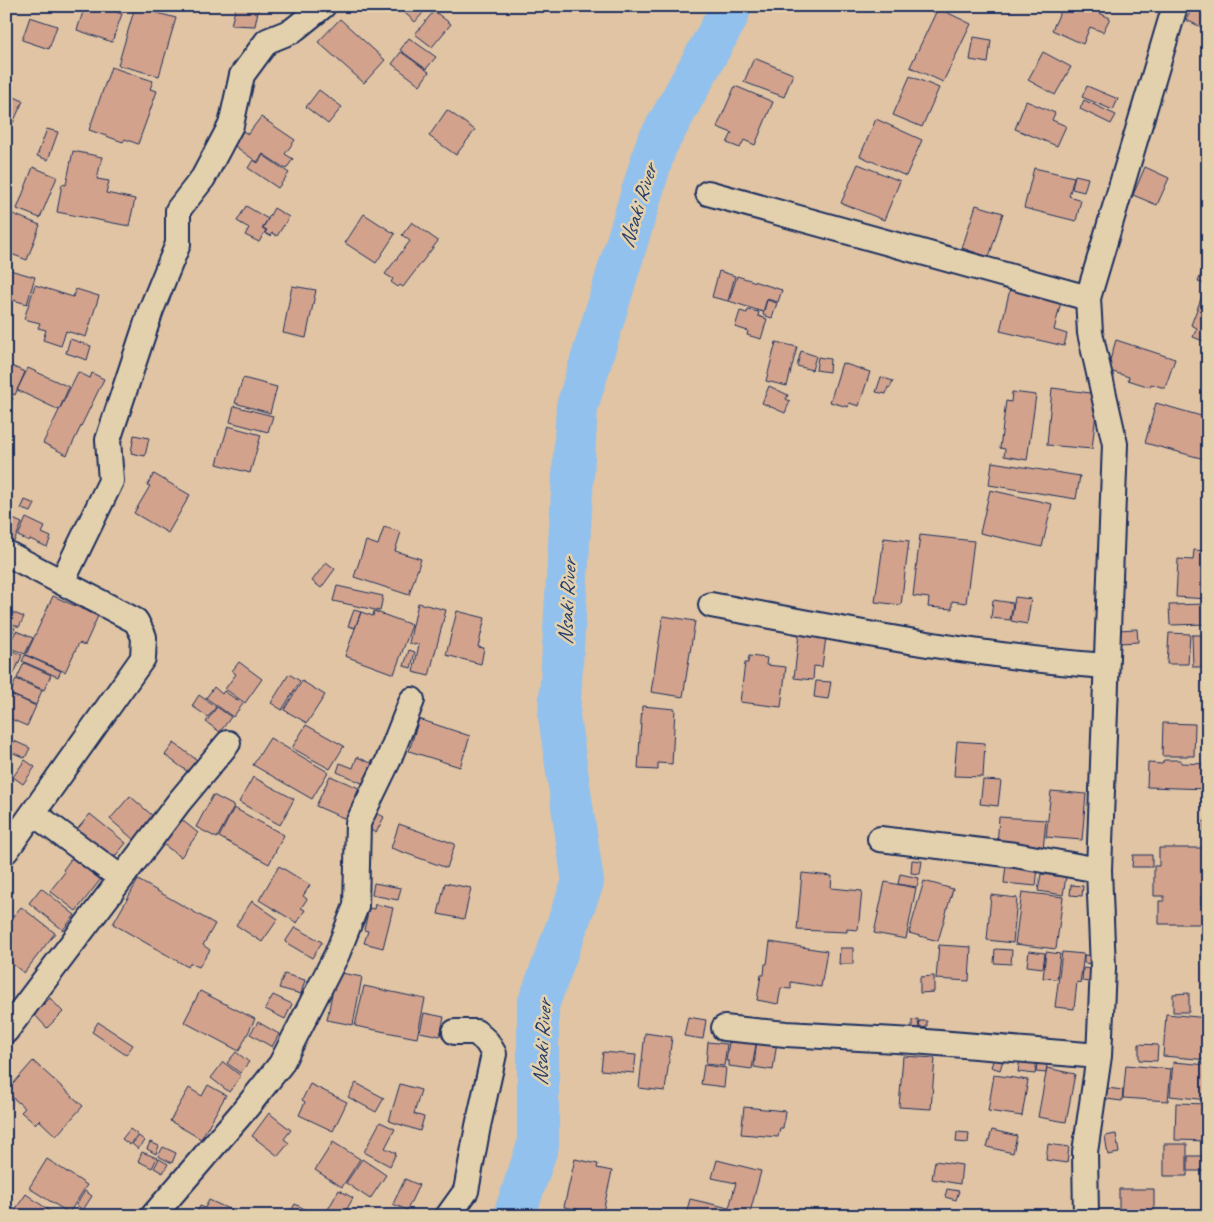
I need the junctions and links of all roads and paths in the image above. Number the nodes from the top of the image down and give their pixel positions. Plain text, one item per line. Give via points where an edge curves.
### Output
1 (322, 6) edge
2 (1175, 6) edge
3 (708, 193) dead end
4 (1088, 298) junction
5 (6, 553) edge
6 (62, 582) junction
7 (711, 605) dead end
8 (1106, 666) junction
9 (412, 700) dead end
10 (228, 742) dead end
11 (33, 813) junction
12 (880, 839) dead end
13 (6, 851) edge
14 (1099, 870) junction
15 (122, 878) junction
16 (724, 1028) dead end
17 (6, 1031) edge
18 (455, 1032) dead end
19 (1099, 1056) junction
20 (154, 1216) edge
21 (448, 1216) edge
22 (1086, 1216) edge

1 - 6 street via 292,31 267,41 242,75 231,125 203,178 178,210 178,244 151,310 108,440 111,481
2 - 4 street
3 - 4 street
4 - 8 street via 1090,333 1115,444
5 - 6 street
6 - 11 street via 136,621 144,637 143,658
7 - 8 street via 946,648
8 - 14 street
9 - 20 street via 388,761 358,823 356,906 337,954 281,1064
10 - 15 street
11 - 13 street
11 - 15 street
12 - 14 street via 1016,855
14 - 19 street via 1103,968
15 - 17 street
16 - 19 street
18 - 21 street via 476,1032 494,1054 466,1191
19 - 22 street via 1085,1152

